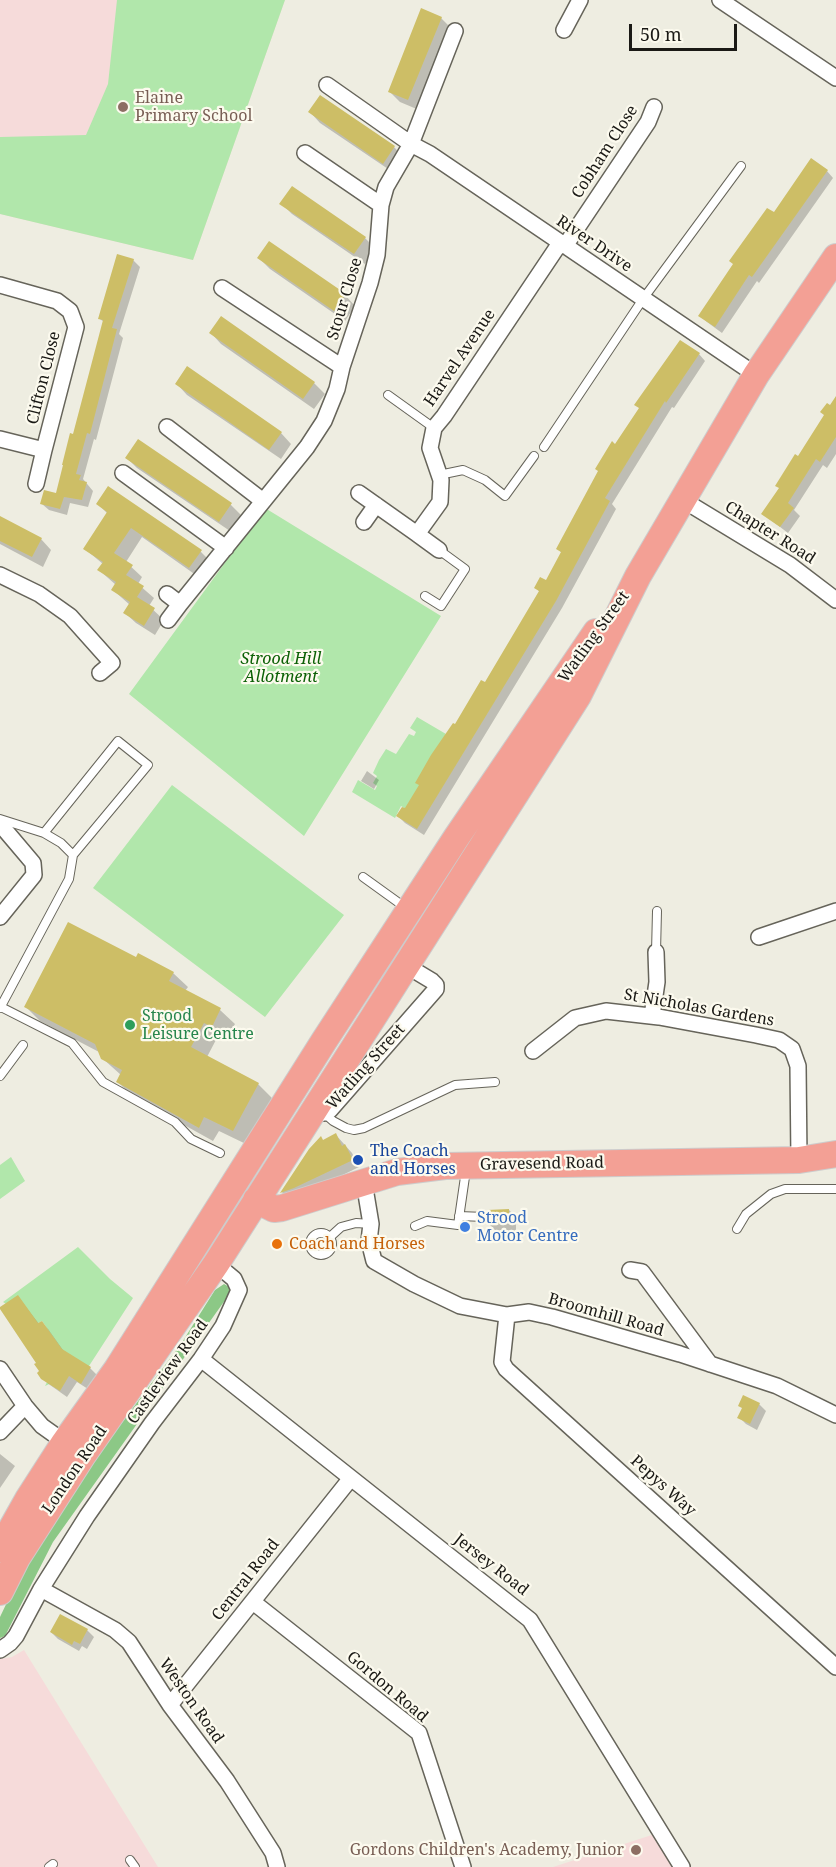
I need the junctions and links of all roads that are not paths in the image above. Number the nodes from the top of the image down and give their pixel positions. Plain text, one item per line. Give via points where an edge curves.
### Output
1 (580, 0) edge
2 (720, 0) edge
3 (564, 30) dead end
4 (455, 31) dead end
5 (836, 78) edge
6 (327, 85) dead end
7 (654, 107) dead end
8 (411, 144) junction
9 (305, 153) dead end
10 (741, 166) dead end
11 (381, 205) junction
12 (562, 244) junction
13 (836, 257) edge
14 (0, 285) edge
15 (222, 288) dead end
16 (644, 299) junction
17 (342, 367) junction
18 (756, 375) junction
19 (388, 395) dead end
20 (167, 427) dead end
21 (434, 428) junction
22 (0, 440) edge
23 (544, 447) dead end
24 (44, 450) junction
25 (534, 456) dead end
26 (123, 473) dead end
27 (439, 475) junction
28 (36, 484) dead end
29 (359, 493) dead end
30 (683, 500) junction
31 (263, 501) junction
32 (376, 506) junction
33 (364, 522) dead end
34 (417, 534) junction
35 (225, 548) junction
36 (439, 550) joint
37 (0, 574) edge
38 (638, 576) junction
39 (167, 594) dead end
40 (425, 596) dead end
41 (836, 600) edge
42 (180, 604) junction
43 (168, 620) dead end
44 (100, 673) dead end
45 (0, 819) edge
46 (0, 824) edge
47 (494, 828) junction
48 (44, 833) junction
49 (73, 855) junction
50 (363, 877) dead end
51 (410, 910) junction
52 (657, 911) dead end
53 (836, 911) edge
54 (0, 918) edge
55 (759, 937) dead end
56 (656, 952) joint
57 (407, 966) junction
58 (1, 1007) edge
59 (652, 1016) junction
60 (23, 1045) dead end
61 (533, 1051) dead end
62 (0, 1077) edge
63 (495, 1082) dead end
64 (298, 1083) junction
65 (319, 1111) junction
66 (220, 1153) dead end
67 (836, 1154) edge
68 (799, 1160) junction
69 (467, 1166) junction
70 (364, 1182) junction
71 (836, 1189) edge
72 (230, 1190) joint
73 (256, 1200) junction
74 (459, 1216) junction
75 (485, 1217) dead end
76 (371, 1224) junction
77 (415, 1226) dead end
78 (737, 1228) dead end
79 (330, 1237) dead end
80 (205, 1256) junction
81 (630, 1270) dead end
82 (507, 1315) junction
83 (201, 1359) junction
84 (710, 1364) junction
85 (0, 1369) edge
86 (25, 1406) junction
87 (836, 1415) edge
88 (0, 1432) edge
89 (74, 1449) junction
90 (351, 1478) junction
91 (0, 1549) edge
92 (41, 1589) junction
93 (0, 1592) edge
94 (253, 1602) junction
95 (0, 1650) edge
96 (836, 1667) edge
97 (170, 1705) junction
98 (277, 1867) edge
99 (463, 1867) edge
100 (681, 1867) edge

1 - 3 street
2 - 5 street
4 - 8 street
6 - 8 street, River Drive
7 - 12 street, Cobham Close via 648,123
8 - 11 street, Stour Close
8 - 12 street, River Drive
9 - 11 street
10 - 16 lane
11 - 17 street, Stour Close via 377,255
12 - 16 street, River Drive
12 - 21 street, Harvel Avenue
13 - 18 main road
14 - 24 street, Clifton Close via 57,301 70,311 76,327
15 - 17 street, Stour Close
16 - 18 street, River Drive
16 - 23 lane
17 - 31 street, Stour Close via 338,389 324,421
18 - 30 main road
19 - 21 lane
20 - 31 street
21 - 27 street, Harvel Avenue via 430,448
22 - 24 street, Clifton Close
24 - 28 street
25 - 27 lane via 505,496 485,480 463,470
26 - 35 street
27 - 34 street, Harvel Avenue via 440,502
29 - 32 street
30 - 38 main road
30 - 41 street, Chapter Road via 790,565
31 - 35 street, Stour Close
32 - 33 street
32 - 34 street
34 - 36 street
35 - 42 street, Stour Close
36 - 40 lane via 465,569 441,606
37 - 44 street via 70,616 112,663
38 - 47 main road, Watling Street via 578,696
38 - 51 main road, Watling Street via 581,653
39 - 42 street
42 - 43 street, Stour Close
45 - 48 lane
46 - 54 street via 33,863 34,874
47 - 51 main road, Watling Street via 465,851 426,910 420,915
47 - 57 main road, Watling Street
48 - 49 lane
48 - 49 lane via 118,741 148,765
49 - 58 lane via 69,879
50 - 51 lane
51 - 64 main road, Watling Street
52 - 56 lane
53 - 55 street
56 - 59 street
57 - 64 main road, Watling Street via 391,960 327,1060
57 - 65 main road, Watling Street
57 - 65 street, Watling Street via 432,981 436,989 330,1110
58 - 66 lane via 72,1042 103,1082 175,1122 191,1139
59 - 61 street, St Nicholas Gardens via 606,1011 575,1018
59 - 68 street, St Nicholas Gardens via 767,1037 789,1047 798,1074
60 - 62 lane
63 - 65 lane via 455,1085 364,1128 348,1129
64 - 72 main road, Watling Street
65 - 73 main road, Watling Street
67 - 68 main road, Gravesend Road
68 - 69 main road, Gravesend Road
69 - 70 main road, Gravesend Road via 397,1172
69 - 74 lane
70 - 73 main road, Gravesend Road via 282,1208 274,1209
70 - 76 street, Broomhill Road
71 - 78 lane via 785,1189 771,1194 746,1214
72 - 80 main road, London Road
73 - 80 main road, London Road
74 - 75 lane
74 - 77 lane via 458,1225 427,1221
76 - 79 lane via 341,1227
76 - 82 street, Broomhill Road via 369,1241 374,1261 460,1306
80 - 83 street, Castleview Road via 234,1279 238,1292 223,1326
80 - 89 main road, London Road via 163,1320 117,1369
80 - 89 main road, London Road via 156,1352
81 - 84 street via 642,1272
82 - 84 street, Broomhill Road via 529,1312 552,1317
82 - 96 street, Pepys Way via 502,1362 506,1369
83 - 90 street, Jersey Road
83 - 92 street, Castleview Road via 87,1516
84 - 87 street, Broomhill Road via 777,1386
85 - 86 street
86 - 88 street
86 - 89 street via 42,1426
89 - 91 main road, London Road via 21,1509
89 - 93 main road, London Road
90 - 94 street, Central Road
90 - 100 street, Jersey Road via 530,1620
92 - 95 street, Castleview Road via 16,1636
92 - 97 street, Weston Road via 124,1637
94 - 97 street, Central Road
94 - 99 street, Gordon Road via 419,1733
97 - 98 street, Weston Road via 226,1781 273,1853

